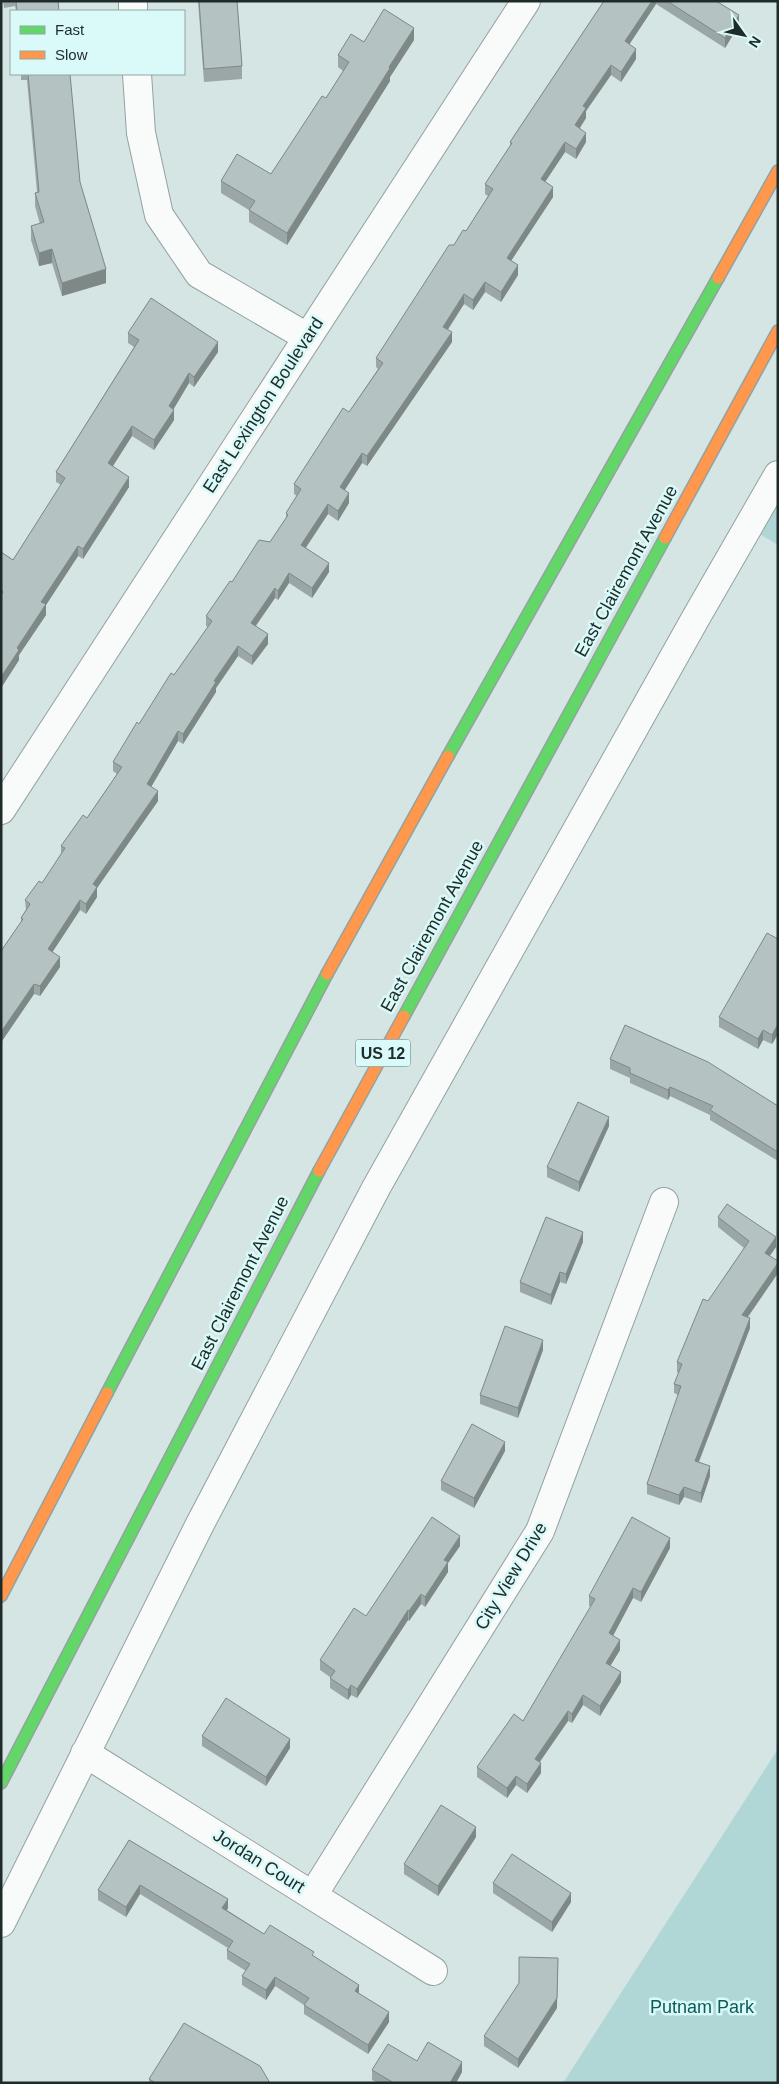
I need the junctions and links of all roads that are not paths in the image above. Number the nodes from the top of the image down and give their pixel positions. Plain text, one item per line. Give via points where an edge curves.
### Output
1 (517, 8) edge
2 (137, 75) edge
3 (778, 171) edge
4 (778, 331) edge
5 (307, 337) junction
6 (778, 475) edge
7 (1, 810) edge
8 (664, 1202) dead end
9 (1, 1596) edge
10 (85, 1753) junction
11 (1, 1782) edge
12 (313, 1895) junction
13 (1, 1923) edge
14 (433, 1971) dead end

1 - 5 street, East Lexington Boulevard
2 - 5 street via 141,133 158,215 199,274
3 - 9 main road via 341,946
4 - 11 main road, East Clairemont Avenue / US 12 via 293,1218
5 - 7 street, East Lexington Boulevard
6 - 10 street via 376,1188 220,1483
8 - 12 street, City View Drive via 540,1531
10 - 12 street, Jordan Court
10 - 13 street
12 - 14 street, Jordan Court

